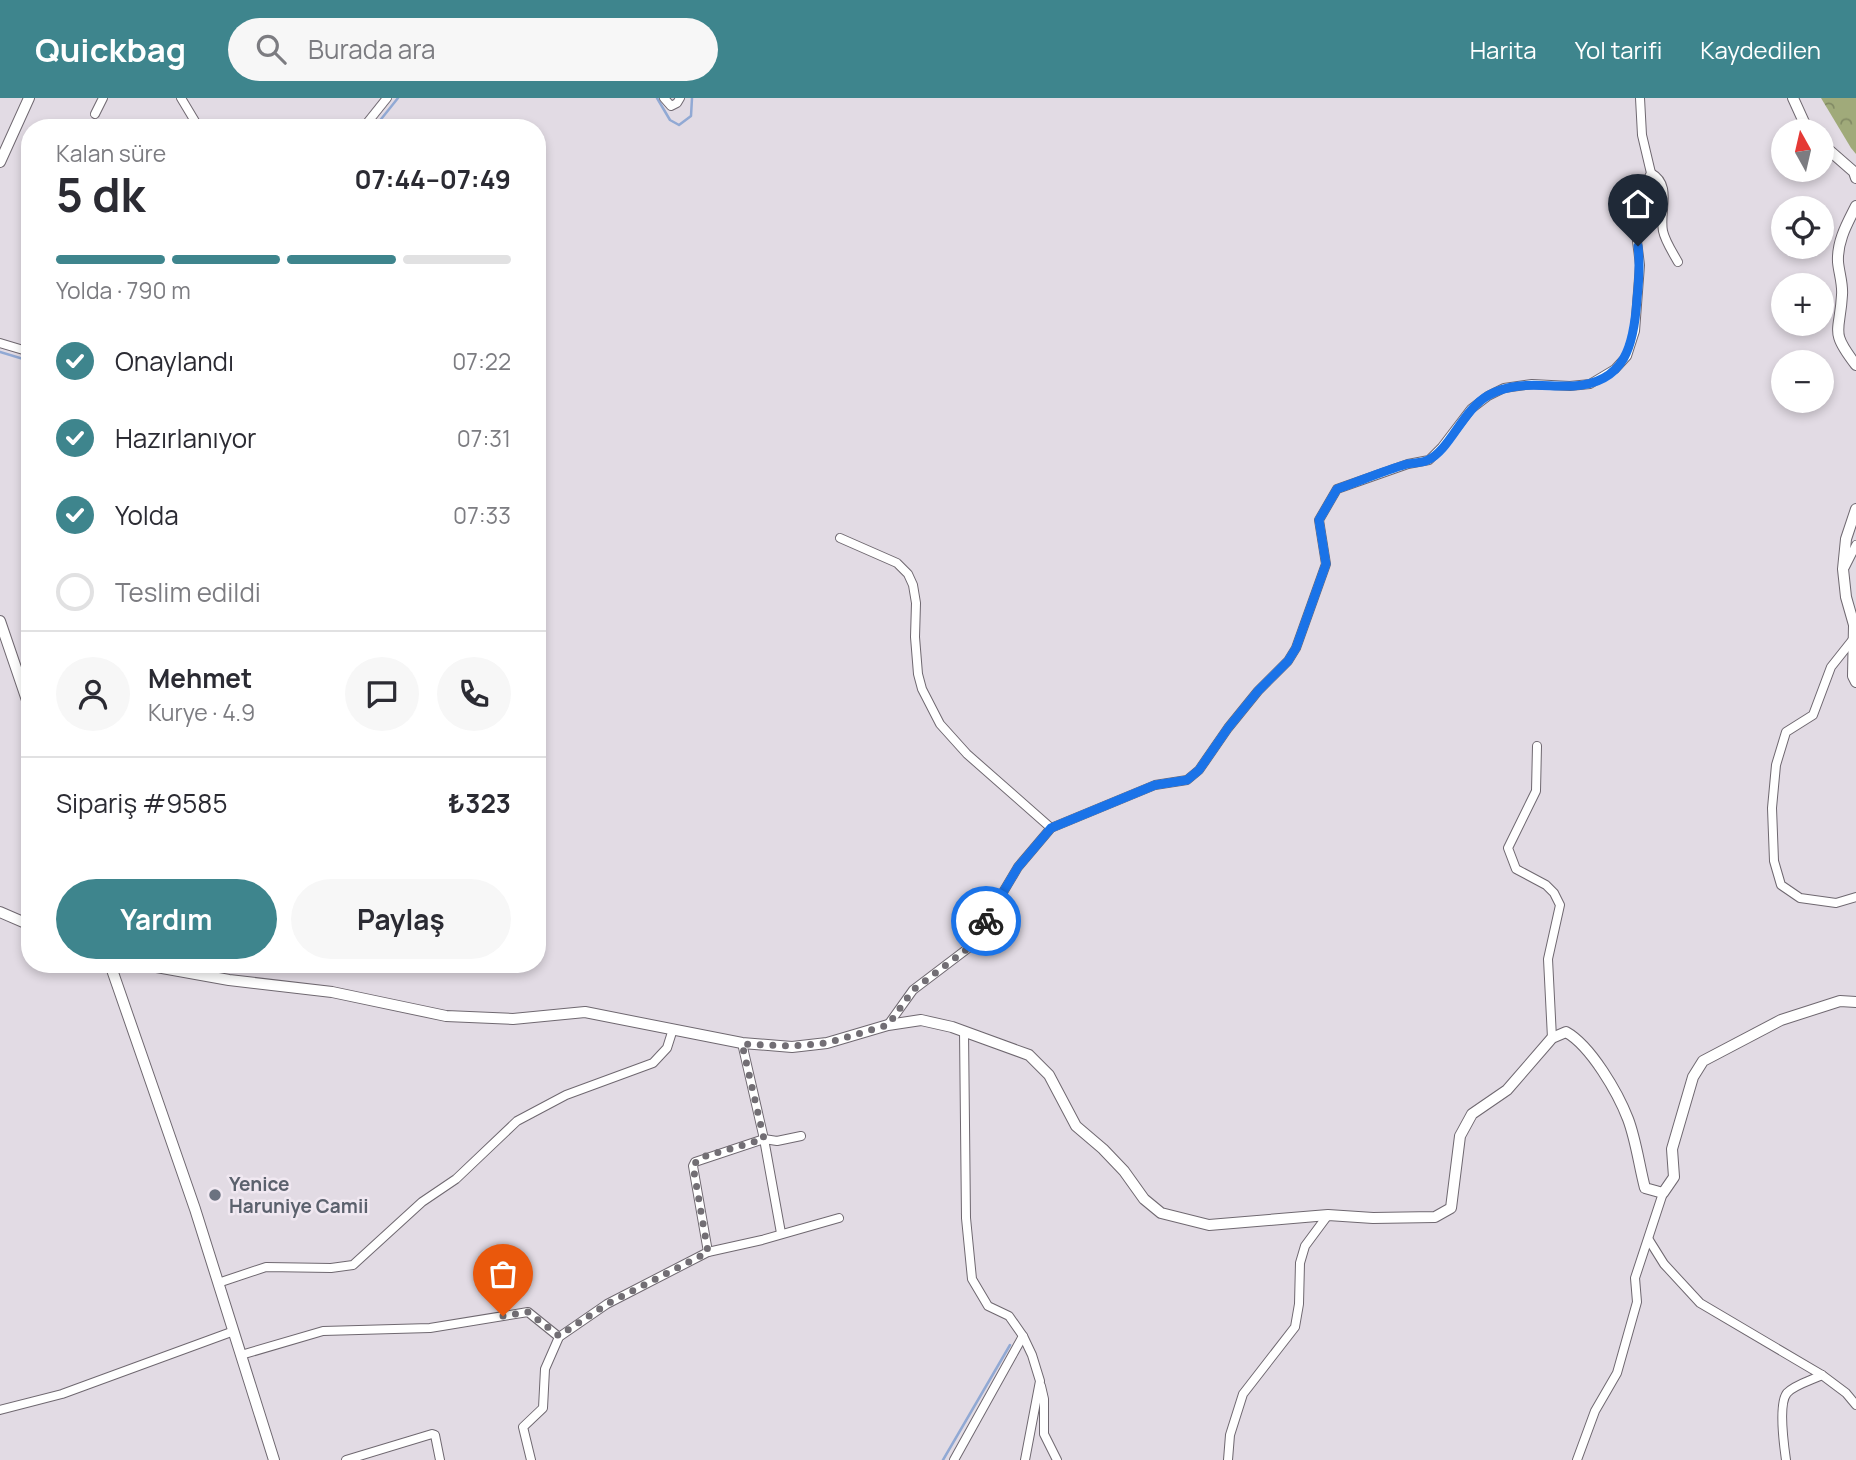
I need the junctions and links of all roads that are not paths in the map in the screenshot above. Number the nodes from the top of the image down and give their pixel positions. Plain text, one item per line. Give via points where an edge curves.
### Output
1 (29, 98) edge
2 (103, 98) edge
3 (181, 98) edge
4 (387, 98) edge
5 (664, 98) edge
6 (680, 98) edge
7 (1640, 98) edge
8 (1793, 98) edge
9 (94, 114) dead end
10 (194, 119) edge
11 (370, 119) edge
12 (1803, 119) edge
13 (1834, 154) edge
14 (0, 162) edge
15 (1651, 173) junction
16 (1856, 178) edge
17 (1856, 206) edge
18 (1678, 262) dead end
19 (0, 343) edge
20 (21, 349) edge
21 (1856, 365) edge
22 (1856, 509) edge
23 (840, 538) dead end
24 (1856, 545) edge
25 (1843, 569) junction
26 (0, 621) edge
27 (1854, 638) junction
28 (1856, 682) edge
29 (21, 683) edge
30 (1537, 746) dead end
31 (1051, 828) junction
32 (1856, 897) edge
33 (0, 912) edge
34 (21, 921) edge
35 (113, 973) edge
36 (190, 973) edge
37 (1856, 1002) edge
38 (888, 1025) junction
39 (673, 1029) junction
40 (964, 1031) junction
41 (1552, 1038) junction
42 (742, 1044) junction
43 (801, 1136) dead end
44 (764, 1139) junction
45 (1663, 1193) junction
46 (1328, 1215) junction
47 (839, 1218) dead end
48 (781, 1233) junction
49 (1649, 1240) junction
50 (708, 1252) junction
51 (218, 1283) junction
52 (234, 1331) junction
53 (559, 1336) junction
54 (1023, 1336) junction
55 (242, 1355) junction
56 (1822, 1375) junction
57 (1040, 1381) junction
58 (1856, 1405) edge
59 (0, 1410) edge
60 (275, 1460) edge
61 (346, 1460) edge
62 (440, 1460) edge
63 (531, 1460) edge
64 (954, 1460) edge
65 (1025, 1460) edge
66 (1057, 1460) edge
67 (1228, 1460) edge
68 (1577, 1460) edge
69 (1786, 1460) edge

1 - 14 street
2 - 9 street
3 - 10 street
4 - 11 street
5 - 6 street via 671,106
7 - 15 street
8 - 12 street
13 - 16 street
15 - 18 street via 1663,185 1663,232
15 - 31 street via 1633,209 1640,265 1635,331 1627,356 1590,384 1504,388 1471,409 1429,460 1337,489 1319,520 1326,564 1296,648 1199,770 1187,780 1155,785
17 - 21 street via 1840,239 1843,293 1837,327 1840,344
19 - 20 street
22 - 25 street
23 - 31 street via 897,563 908,574 916,603 918,674 940,724
24 - 25 street
25 - 27 street
26 - 29 street
27 - 28 street
27 - 32 street via 1831,667 1813,715 1786,733 1776,765 1773,808 1774,861 1781,885 1800,898 1836,903
30 - 41 street via 1536,792 1508,848 1516,869 1546,886 1560,905 1548,959
31 - 38 street via 1018,867 971,946 913,990
33 - 34 street
35 - 51 street
36 - 39 street via 332,992 446,1016 513,1019 585,1012
37 - 45 street via 1840,1001 1781,1020 1703,1061 1693,1077 1672,1149 1674,1177
38 - 40 street via 921,1020
38 - 42 street via 827,1043
39 - 42 street
39 - 51 street via 667,1048 653,1063 565,1095 517,1121 353,1265 266,1267
40 - 46 street via 1029,1055 1049,1075 1076,1126 1161,1213 1209,1225
40 - 54 street via 966,1218 972,1279 988,1306 1009,1317
41 - 45 street via 1566,1032 1579,1040 1599,1066 1628,1119 1645,1188
41 - 46 street via 1507,1090 1472,1114 1460,1136 1451,1208 1435,1217
42 - 44 street
43 - 44 street
44 - 48 street
44 - 50 street via 699,1158 693,1166
45 - 49 street
46 - 67 street via 1305,1246 1295,1327 1243,1394 1230,1435
47 - 48 street
48 - 50 street
49 - 56 street via 1700,1303
49 - 68 street via 1635,1278 1637,1302 1617,1373 1595,1411
50 - 53 street via 607,1304
51 - 52 street
52 - 55 street
52 - 59 street via 62,1394
53 - 55 street via 528,1312 429,1328 323,1331
53 - 63 street via 545,1369 543,1408 523,1427
54 - 57 street
54 - 64 street
55 - 60 street
56 - 58 street
56 - 69 street via 1788,1391 1785,1398
57 - 65 street
57 - 66 street via 1044,1434
61 - 62 street via 432,1434

